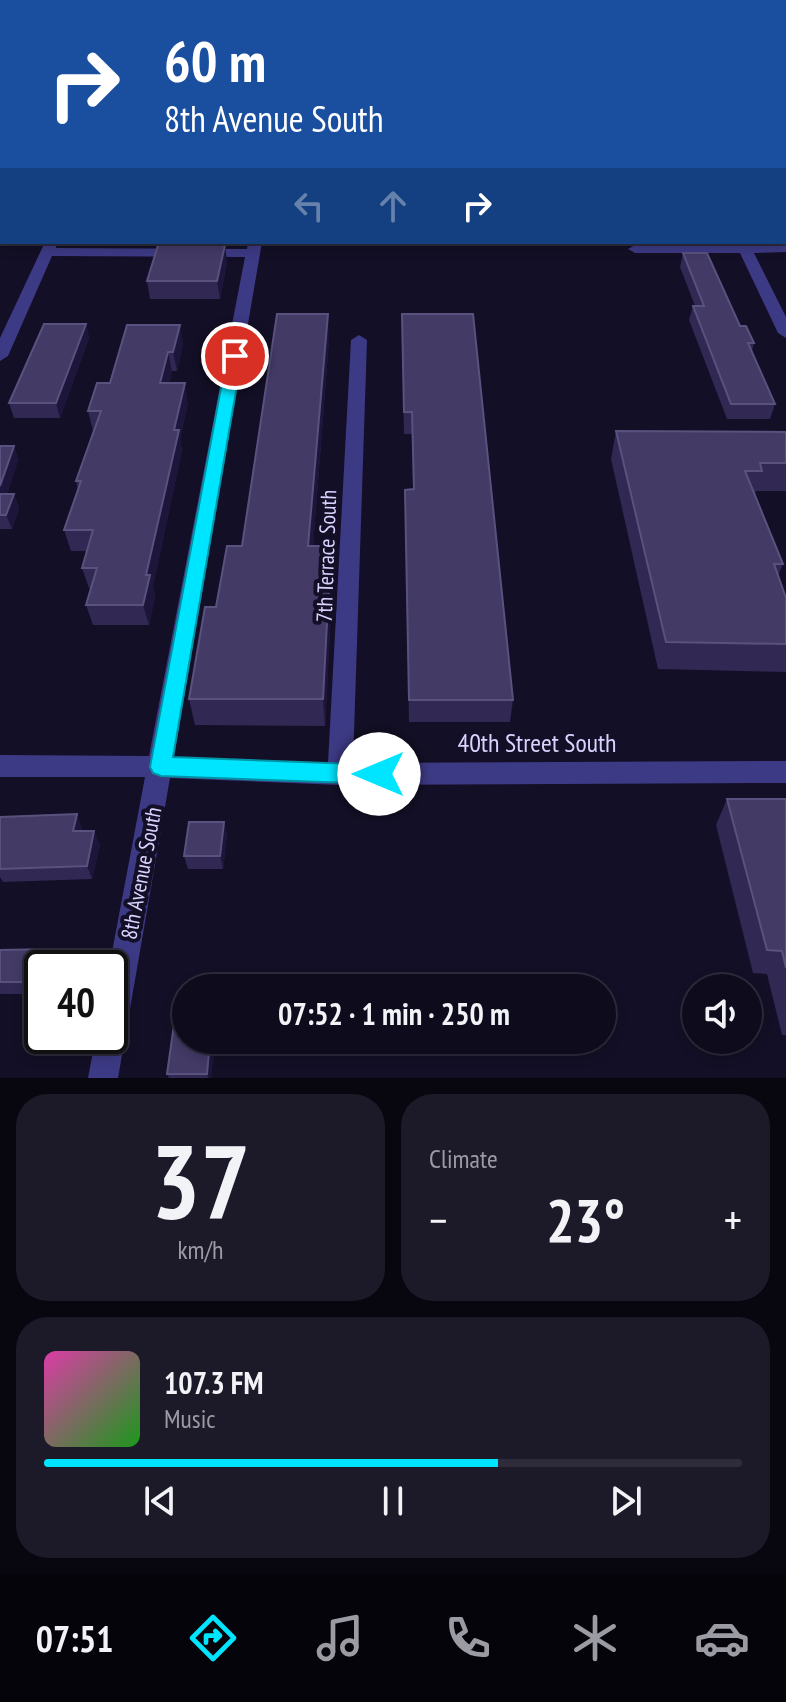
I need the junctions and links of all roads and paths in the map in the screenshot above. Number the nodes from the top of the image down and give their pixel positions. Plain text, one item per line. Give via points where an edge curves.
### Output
1 (743, 245) edge
2 (49, 247) edge
3 (254, 248) edge
4 (786, 248) edge
5 (635, 249) dead end
6 (786, 333) edge
7 (359, 340) dead end
8 (0, 356) edge
9 (0, 766) edge
10 (161, 767) junction
11 (786, 772) edge
12 (340, 774) junction
13 (103, 1078) edge

1 - 4 street
1 - 5 street
1 - 6 street
2 - 3 street
2 - 8 street
3 - 10 street, 8th Avenue South
7 - 12 street, 7th Terrace South
9 - 10 street, 40th Street South
10 - 12 street, 40th Street South
10 - 13 street, 8th Avenue South
11 - 12 street, 40th Street South

